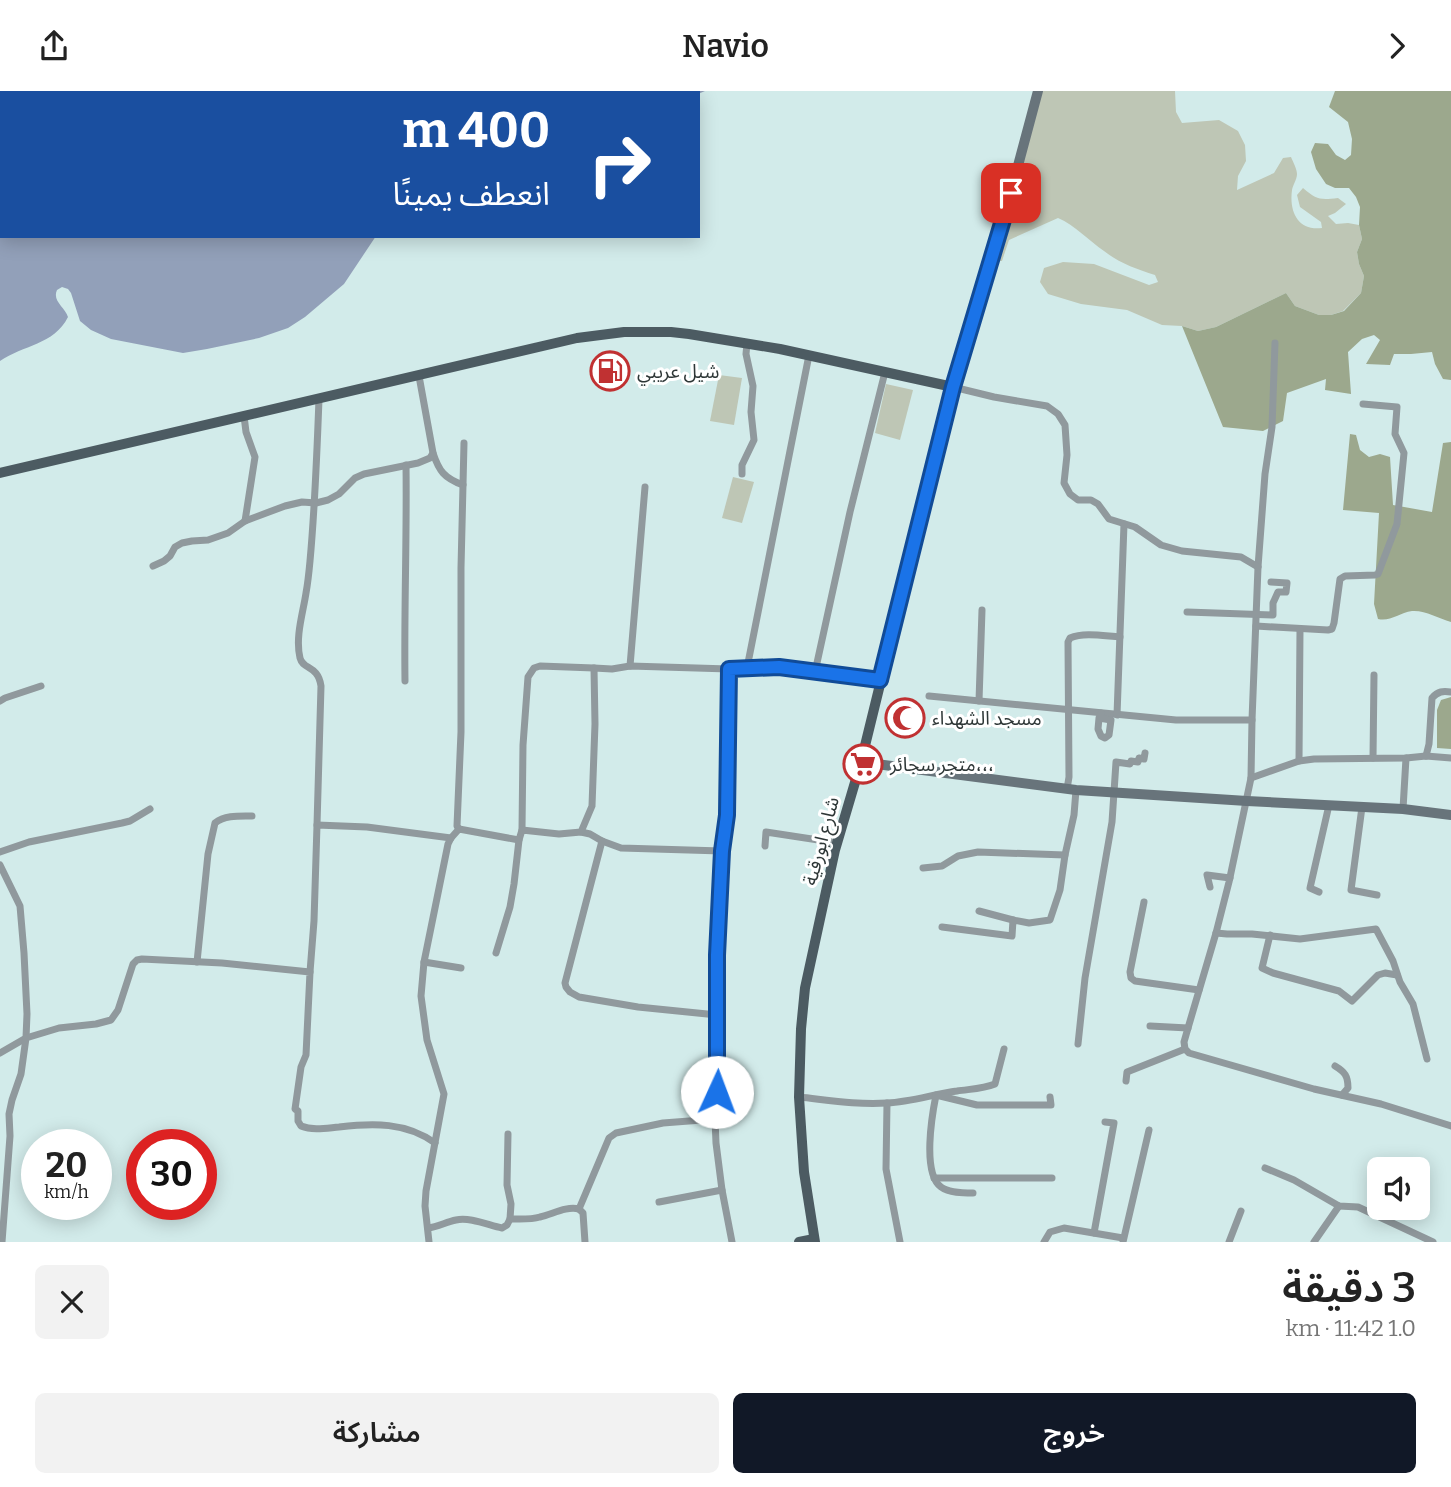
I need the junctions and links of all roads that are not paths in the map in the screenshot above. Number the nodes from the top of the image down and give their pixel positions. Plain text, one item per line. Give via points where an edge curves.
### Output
1 (1038, 91) edge
2 (747, 343) junction
3 (1275, 343) dead end
4 (809, 355) junction
5 (885, 372) junction
6 (419, 376) junction
7 (953, 387) junction
8 (319, 398) junction
9 (1363, 404) dead end
10 (244, 416) junction
11 (464, 443) dead end
12 (433, 453) junction
13 (405, 465) junction
14 (0, 473) edge
15 (743, 474) dead end
16 (463, 485) junction
17 (645, 487) dead end
18 (316, 503) junction
19 (245, 521) junction
20 (1124, 524) junction
21 (153, 566) dead end
22 (1258, 567) junction
23 (1271, 582) dead end
24 (982, 610) dead end
25 (1187, 612) dead end
26 (1256, 614) junction
27 (1256, 627) junction
28 (1300, 629) junction
29 (1120, 637) junction
30 (630, 666) junction
31 (594, 668) junction
32 (747, 668) junction
33 (729, 669) junction
34 (815, 671) junction
35 (1374, 675) dead end
36 (880, 680) junction
37 (405, 681) dead end
38 (41, 686) dead end
39 (1451, 692) edge
40 (929, 696) dead end
41 (0, 701) edge
42 (979, 701) junction
43 (1069, 709) junction
44 (1117, 715) junction
45 (1252, 720) junction
46 (1145, 753) dead end
47 (1426, 756) junction
48 (1373, 758) junction
49 (1406, 758) junction
50 (1451, 758) edge
51 (1299, 761) junction
52 (861, 762) junction
53 (1251, 778) junction
54 (1072, 790) junction
55 (1113, 793) junction
56 (1247, 801) junction
57 (1329, 805) junction
58 (1362, 807) junction
59 (150, 809) dead end
60 (1403, 809) junction
61 (1451, 815) edge
62 (252, 816) dead end
63 (317, 825) junction
64 (459, 829) junction
65 (522, 830) junction
66 (581, 832) junction
67 (451, 838) junction
68 (519, 840) junction
69 (602, 841) junction
70 (838, 843) junction
71 (765, 846) dead end
72 (722, 851) junction
73 (0, 852) edge
74 (1065, 855) junction
75 (0, 865) edge
76 (923, 868) dead end
77 (1230, 878) junction
78 (1210, 887) dead end
79 (1319, 893) dead end
80 (1377, 895) dead end
81 (1143, 902) dead end
82 (978, 911) dead end
83 (1013, 921) junction
84 (942, 927) dead end
85 (1216, 933) junction
86 (1269, 935) junction
87 (496, 953) dead end
88 (197, 962) junction
89 (424, 962) junction
90 (461, 968) dead end
91 (310, 972) junction
92 (1398, 975) junction
93 (1199, 990) junction
94 (717, 1015) junction
95 (1150, 1026) dead end
96 (1188, 1028) junction
97 (26, 1038) junction
98 (1079, 1044) dead end
99 (1003, 1049) dead end
100 (1185, 1049) junction
101 (0, 1053) edge
102 (1427, 1059) dead end
103 (1335, 1066) dead end
104 (1126, 1081) dead end
105 (936, 1095) junction
106 (1342, 1095) junction
107 (799, 1097) junction
108 (1050, 1097) dead end
109 (887, 1103) junction
110 (715, 1119) junction
111 (1105, 1122) dead end
112 (1451, 1126) edge
113 (1149, 1130) dead end
114 (508, 1134) dead end
115 (435, 1143) junction
116 (1265, 1168) dead end
117 (934, 1178) junction
118 (1052, 1178) dead end
119 (722, 1190) junction
120 (973, 1193) dead end
121 (659, 1202) dead end
122 (1339, 1206) junction
123 (579, 1209) junction
124 (1241, 1211) dead end
125 (510, 1219) junction
126 (428, 1228) junction
127 (1094, 1233) junction
128 (815, 1240) edge
129 (1123, 1240) edge
130 (2, 1242) edge
131 (429, 1242) edge
132 (585, 1242) edge
133 (732, 1242) edge
134 (799, 1242) edge
135 (900, 1242) edge
136 (1044, 1242) edge
137 (1229, 1242) edge
138 (1314, 1242) edge
139 (1433, 1242) edge

1 - 7 main road, شارع ابورقية
2 - 4 main road
2 - 6 main road via 671,332 604,334
2 - 15 street via 754,440 742,465
3 - 22 street
4 - 5 main road
4 - 32 street
5 - 7 main road
5 - 34 street
6 - 8 main road
6 - 12 street
7 - 20 street via 1046,406 1058,414 1065,425 1064,483 1070,494 1078,500 1091,500 1109,519
7 - 36 main road, شارع ابورقية
8 - 10 main road
8 - 18 street
9 - 28 street via 1397,407 1395,434 1404,453 1397,524 1378,574 1340,579 1332,629
10 - 14 main road
10 - 19 street via 255,457
11 - 16 street
12 - 13 street
12 - 16 street via 449,480
13 - 18 street via 355,478 339,494
13 - 37 street
16 - 64 street
17 - 30 street
18 - 19 street via 293,504
18 - 63 street via 299,633 300,659 315,671 321,686
19 - 21 street via 208,540 182,543
20 - 22 street via 1161,545 1241,557
20 - 29 street
22 - 26 street
23 - 26 street via 1287,583 1286,592 1278,592 1273,615
24 - 42 street
25 - 26 street
26 - 27 street
27 - 28 street
27 - 45 street
28 - 51 street
29 - 43 street via 1070,638
29 - 44 street
30 - 31 street
30 - 33 street
31 - 65 street via 540,666 530,672
31 - 66 street via 592,806
32 - 33 street
32 - 34 street
33 - 72 street via 727,815
34 - 36 street
35 - 48 street
36 - 52 main road, شارع ابورقية
38 - 41 street
39 - 47 street via 1441,691 1432,698
40 - 42 street
42 - 43 street
43 - 44 street
43 - 54 street
44 - 45 street
45 - 53 street
46 - 55 street via 1138,762 1116,762
47 - 49 street
47 - 50 street
48 - 49 street
48 - 51 street
49 - 60 street
51 - 53 street
52 - 54 main road
52 - 70 main road, شارع ابورقية
53 - 56 street
54 - 55 main road
54 - 74 street via 1074,815
55 - 56 main road
55 - 98 street
56 - 57 main road
56 - 77 street
57 - 58 main road
57 - 79 street via 1310,888
58 - 60 main road
58 - 80 street via 1351,890
59 - 73 street via 130,821
60 - 61 main road
62 - 88 street via 230,817 215,824
63 - 67 street
63 - 91 street
64 - 67 street
64 - 68 street
65 - 66 street
65 - 68 street
66 - 69 street
67 - 89 street
68 - 87 street via 510,907
69 - 72 street via 621,848
69 - 94 street via 566,987 579,996 638,1007
70 - 71 street via 766,832
70 - 107 main road, شارع ابورقية via 805,988
72 - 94 street
74 - 76 street via 978,852
74 - 83 street via 1050,920
75 - 97 street via 20,906
77 - 78 street via 1207,875
77 - 85 street
81 - 93 street via 1131,978
82 - 83 street
83 - 84 street via 1012,936
85 - 86 street
85 - 93 street
86 - 92 street via 1300,939 1376,929
86 - 92 street via 1262,968 1339,991 1352,1001 1378,975
88 - 91 street
88 - 97 street via 137,960 111,1020
89 - 90 street
89 - 115 street via 422,1015 444,1094
91 - 115 street via 306,1055 295,1109 301,1126 391,1125 416,1131
92 - 102 street via 1413,1004
93 - 96 street
94 - 110 street
95 - 96 street
96 - 100 street
97 - 101 street
97 - 130 street via 9,1114
99 - 105 street via 995,1084
100 - 104 street via 1127,1072
100 - 106 street
103 - 106 street via 1348,1080
105 - 108 street via 977,1105 1051,1105
105 - 109 street
105 - 117 street via 931,1122 930,1169
106 - 112 street
107 - 109 street
107 - 128 main road, شارع ابورقية
109 - 135 street via 886,1169
110 - 119 street
110 - 123 street via 663,1123 611,1136
111 - 127 street via 1114,1123
113 - 129 street
114 - 125 street
115 - 126 street via 425,1199
116 - 122 street
117 - 118 street
117 - 120 street via 941,1188
119 - 121 street
119 - 133 street
122 - 138 street
122 - 139 street via 1358,1207
123 - 125 street via 535,1219
123 - 132 street
124 - 137 street
125 - 126 street via 502,1228 465,1219
126 - 131 street
127 - 129 street
127 - 136 street via 1064,1228 1050,1232
128 - 134 main road

